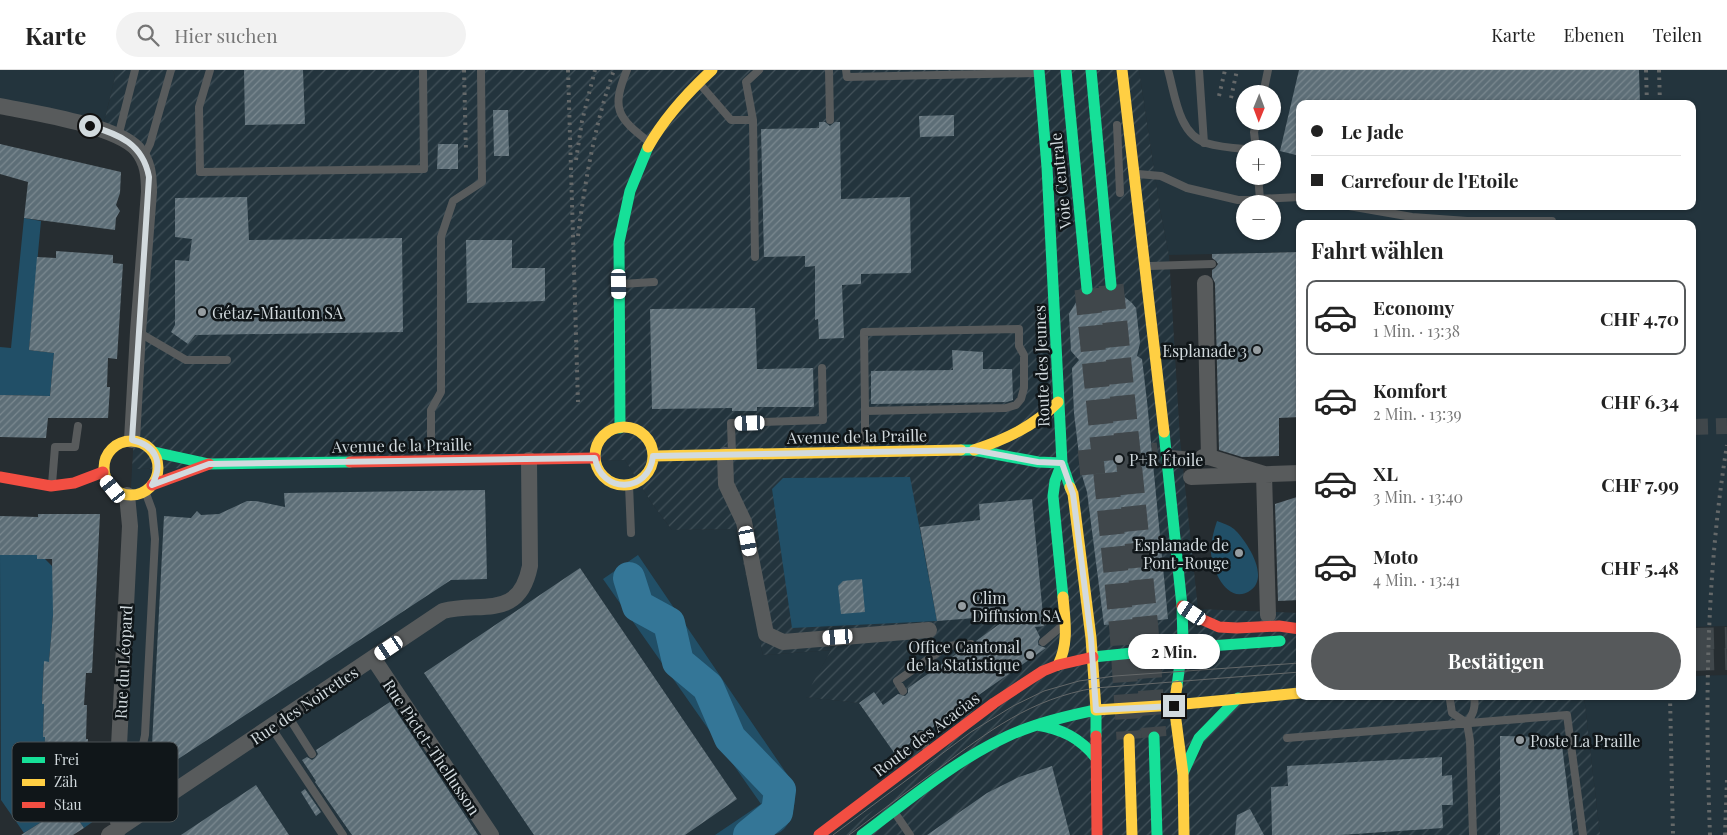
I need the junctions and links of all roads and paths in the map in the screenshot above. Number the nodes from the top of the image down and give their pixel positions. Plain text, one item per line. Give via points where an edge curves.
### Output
1 (135, 70) edge
2 (171, 70) edge
3 (210, 70) edge
4 (423, 70) edge
5 (480, 70) edge
6 (627, 70) edge
7 (712, 70) edge
8 (759, 70) edge
9 (829, 70) edge
10 (846, 70) edge
11 (1066, 70) edge
12 (1091, 70) edge
13 (1120, 70) edge
14 (1168, 70) edge
15 (1199, 70) edge
16 (1268, 70) edge
17 (1039, 72) edge
18 (698, 82) junction
19 (1265, 85) edge
20 (1117, 100) dead end
21 (0, 106) edge
22 (1116, 116) dead end
23 (753, 120) junction
24 (830, 120) dead end
25 (118, 137) junction
26 (649, 142) junction
27 (1204, 142) junction
28 (1236, 148) edge
29 (143, 158) junction
30 (1133, 175) junction
31 (1120, 193) dead end
32 (1296, 197) edge
33 (1281, 198) edge
34 (1236, 200) edge
35 (1372, 210) edge
36 (1453, 220) edge
37 (755, 257) dead end
38 (1212, 264) dead end
39 (1145, 266) junction
40 (654, 282) dead end
41 (1205, 283) dead end
42 (619, 284) junction
43 (1111, 285) tunnel mouth
44 (1087, 288) tunnel mouth
45 (138, 332) junction
46 (227, 360) dead end
47 (822, 368) dead end
48 (1058, 402) junction
49 (865, 411) junction
50 (78, 426) dead end
51 (620, 428) junction
52 (132, 440) junction
53 (973, 450) junction
54 (154, 452) junction
55 (865, 452) junction
56 (1162, 454) junction
57 (729, 455) junction
58 (653, 456) junction
59 (1206, 457) junction
60 (595, 458) junction
61 (529, 460) junction
62 (431, 461) junction
63 (1066, 463) junction
64 (209, 464) junction
65 (103, 472) junction
66 (1296, 473) edge
67 (1264, 474) junction
68 (0, 477) edge
69 (1191, 477) dead end
70 (629, 485) junction
71 (52, 486) junction
72 (149, 488) junction
73 (127, 495) junction
74 (631, 534) dead end
75 (1182, 606) junction
76 (152, 613) junction
77 (1268, 615) dead end
78 (159, 618) dead end
79 (1065, 623) junction
80 (1296, 628) edge
81 (929, 630) dead end
82 (1296, 639) edge
83 (1042, 642) dead end
84 (970, 644) dead end
85 (1182, 648) junction
86 (1093, 657) junction
87 (373, 658) junction
88 (1058, 665) junction
89 (156, 674) dead end
90 (148, 684) junction
91 (904, 691) dead end
92 (1296, 693) edge
93 (1238, 698) junction
94 (1450, 700) edge
95 (1474, 700) edge
96 (1174, 706) junction
97 (1096, 710) junction
98 (288, 716) junction
99 (1467, 723) junction
100 (1036, 724) junction
101 (272, 727) junction
102 (921, 735) dead end
103 (1154, 736) tunnel mouth
104 (1287, 738) dead end
105 (1129, 739) tunnel mouth
106 (120, 742) edge
107 (144, 742) edge
108 (928, 753) junction
109 (312, 754) dead end
110 (1096, 758) junction
111 (1183, 774) junction
112 (178, 789) edge
113 (894, 811) junction
114 (129, 822) edge
115 (114, 832) edge
116 (343, 835) edge
117 (491, 835) edge
118 (818, 835) edge
119 (862, 835) edge
120 (910, 835) edge
121 (1097, 835) edge
122 (1132, 835) edge
123 (1157, 835) edge
124 (1184, 835) edge
125 (1473, 835) edge
126 (1583, 835) edge

1 - 25 lane
2 - 29 lane
3 - 4 lane via 199,108 200,172 424,170
5 - 62 lane via 482,182 453,201 442,237 441,392 431,410
6 - 26 lane via 620,88 619,109 624,121
7 - 18 main road
8 - 23 lane via 746,82
9 - 24 lane
10 - 17 lane via 846,77 932,79
11 - 44 main road, Voie Centrale
12 - 43 main road
13 - 20 lane
13 - 30 main road
14 - 27 lane via 1187,129
15 - 27 lane
16 - 19 lane
17 - 48 main road, Route des Jeunes via 1047,167
18 - 23 lane via 731,120
18 - 26 main road via 666,117
21 - 25 street via 90,126
22 - 31 lane
23 - 37 lane
25 - 29 street via 131,144
26 - 42 main road via 629,192 623,217 619,242
27 - 28 lane
29 - 45 street via 149,177 149,192
30 - 34 lane via 1161,176 1187,188
30 - 39 main road
32 - 33 lane
35 - 36 lane
38 - 39 lane
39 - 56 main road
40 - 42 lane
41 - 59 street
42 - 51 main road
45 - 46 lane via 186,360
45 - 52 street
47 - 57 lane via 823,420 731,423
48 - 53 main road, Avenue de la Praille via 1033,425
48 - 63 main road, Route des Jeunes
49 - 49 lane via 1006,408 1016,404 1024,388 1024,355 1019,346 1019,329 864,332
49 - 55 lane
50 - 71 lane via 75,447 56,447
51 - 58 main road via 630,428 642,434 650,443
51 - 60 main road via 604,435 596,448
52 - 54 main road
52 - 65 main road via 116,444 109,450
53 - 55 main road, Avenue de la Praille
53 - 63 main road, Avenue de la Praille via 1038,462
54 - 64 main road, Avenue de la Praille
54 - 72 main road via 157,476
55 - 57 main road, Avenue de la Praille
56 - 59 lane
56 - 75 main road
57 - 58 main road, Avenue de la Praille
57 - 81 street via 726,484 744,522 766,634 783,642
58 - 70 main road via 648,472 638,482
59 - 67 street
60 - 61 main road, Avenue de la Praille
60 - 70 main road via 604,478
61 - 62 main road, Avenue de la Praille
61 - 87 street, Rue des Noirettes via 530,566 521,591 499,606 443,611
62 - 64 main road, Avenue de la Praille
63 - 79 main road via 1055,481 1053,496
63 - 86 main road, Route des Jeunes via 1073,494
64 - 72 main road, Avenue de la Praille
65 - 71 main road via 74,483
65 - 73 main road via 113,489
66 - 67 street
67 - 69 street
67 - 77 street
68 - 71 main road
70 - 74 lane
72 - 73 main road via 136,495
72 - 76 lane via 155,539
73 - 106 street, Rue du Léopard via 130,526
75 - 80 main road via 1219,627
75 - 85 main road
76 - 78 lane
76 - 90 lane
79 - 83 lane
79 - 88 main road via 1064,653
82 - 85 main road, Route des Acacias
84 - 91 lane via 947,646 897,681
85 - 86 main road, Route des Acacias
85 - 96 main road
86 - 88 main road, Route des Acacias
86 - 97 main road, Route des Jeunes
87 - 98 street, Rue des Noirettes
87 - 117 street, Rue Pictet-Thellusson
88 - 108 main road, Route des Acacias via 994,703
89 - 90 lane
90 - 107 lane
92 - 93 main road
93 - 96 main road
93 - 111 main road via 1199,738
94 - 99 lane via 1452,713
95 - 99 lane via 1474,714
96 - 97 main road
96 - 111 main road
97 - 100 main road
97 - 110 main road
98 - 101 street, Rue des Noirettes
98 - 109 lane
99 - 104 lane
99 - 125 lane
99 - 126 lane via 1567,715
100 - 110 main road via 1069,732 1083,742
100 - 113 main road via 998,740
101 - 112 street, Rue des Noirettes
101 - 116 lane
102 - 108 lane
103 - 123 main road
105 - 122 main road
108 - 118 main road, Route des Acacias
110 - 121 main road
111 - 124 main road
113 - 119 main road
113 - 120 lane
114 - 115 street, Rue des Noirettes

